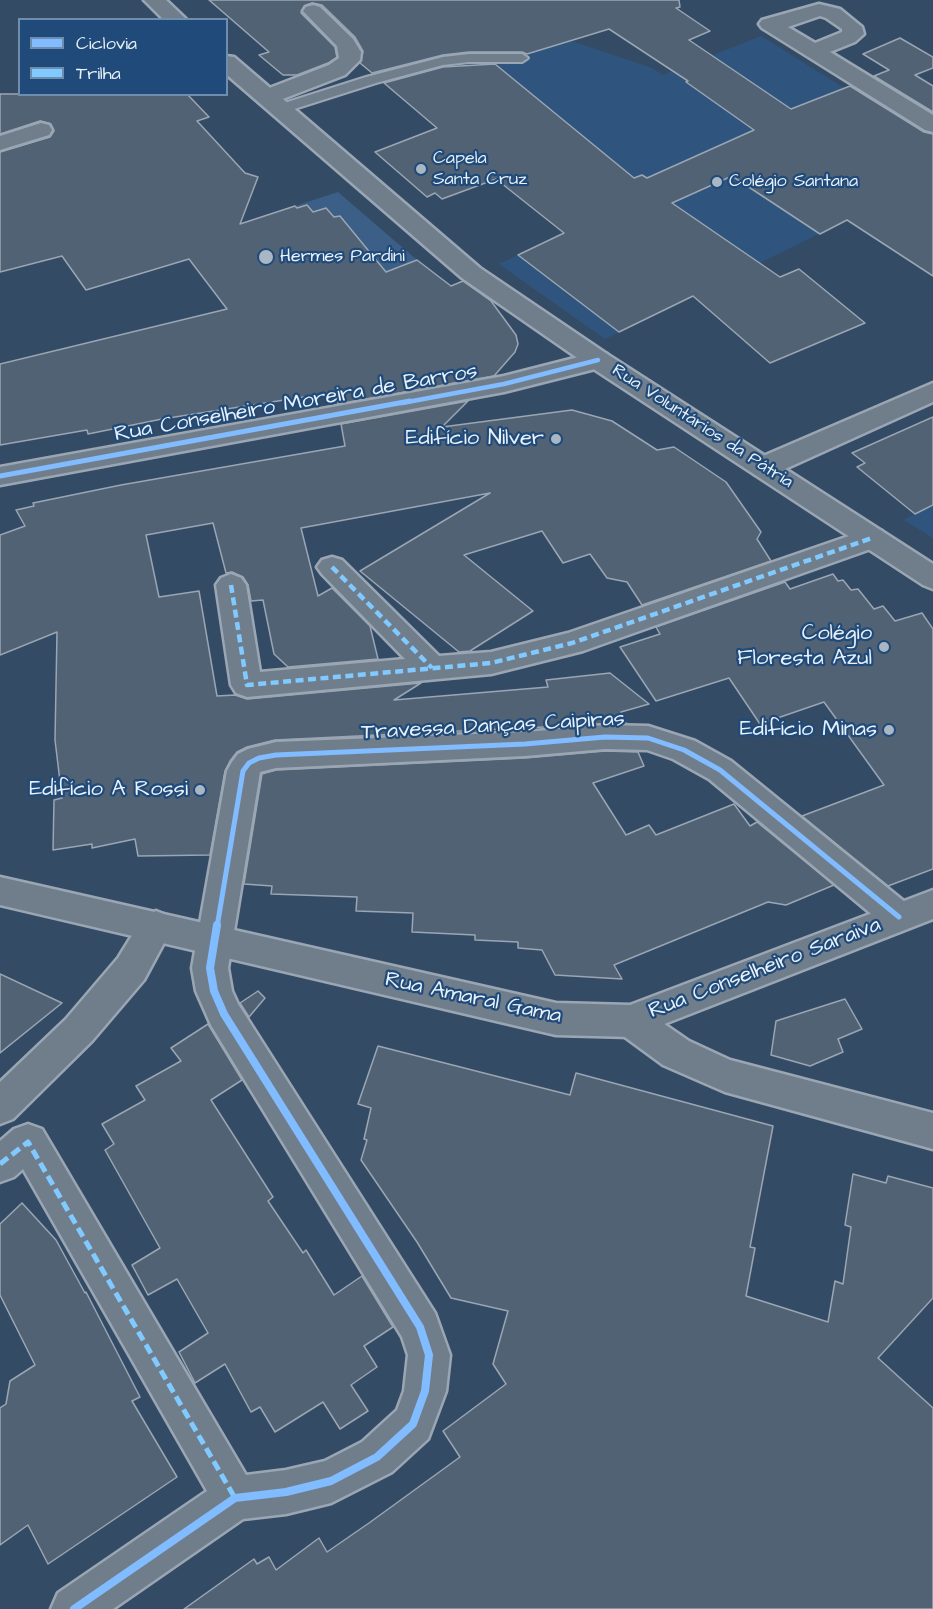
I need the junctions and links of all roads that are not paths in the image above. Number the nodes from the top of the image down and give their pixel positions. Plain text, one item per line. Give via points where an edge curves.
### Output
1 (154, 0) edge
2 (313, 11) dead end
3 (175, 18) edge
4 (815, 51) junction
5 (522, 58) dead end
6 (228, 64) edge
7 (274, 103) junction
8 (933, 125) edge
9 (41, 130) dead end
10 (0, 143) edge
11 (598, 360) junction
12 (933, 392) edge
13 (764, 467) junction
14 (0, 476) edge
15 (872, 538) junction
16 (332, 567) dead end
17 (933, 578) edge
18 (231, 585) dead end
19 (432, 668) junction
20 (0, 891) edge
21 (933, 904) edge
22 (899, 917) junction
23 (156, 926) junction
24 (216, 942) junction
25 (631, 1021) junction
26 (0, 1107) edge
27 (933, 1131) edge
28 (0, 1164) edge
29 (236, 1498) junction
30 (74, 1609) edge

1 - 3 street
2 - 7 street via 346,43 349,60
4 - 4 street via 770,25 819,10 832,13 852,27 853,34 848,38
4 - 8 street
5 - 7 lane via 443,61
6 - 7 street, Rua Voluntários da Pátria
7 - 11 street, Rua Voluntários da Pátria via 444,252
9 - 10 street
11 - 13 street, Rua Voluntários da Pátria
11 - 14 street, Rua Conselheiro Moreira de Barros via 504,384
12 - 13 street
13 - 15 street, Rua Voluntários da Pátria
15 - 17 street, Rua Voluntários da Pátria
15 - 19 street via 572,643 491,663
16 - 19 street
18 - 19 street via 248,686
20 - 23 street, Rua Amaral Gama
21 - 22 street, Rua Conselheiro Saraiva
22 - 24 street, Travessa Danças Caipiras via 720,770 684,750 648,738 605,737 259,758 243,771
22 - 25 street, Rua Conselheiro Saraiva
23 - 24 street, Rua Amaral Gama
23 - 26 street via 131,969 86,1022
24 - 25 street, Rua Amaral Gama via 556,1019
24 - 29 street, Travessa Danças Caipiras via 210,968 224,1014 420,1327 429,1355 425,1391 413,1424 377,1457 331,1481
25 - 27 street via 676,1053 725,1075
28 - 29 street via 28,1142
29 - 30 street

